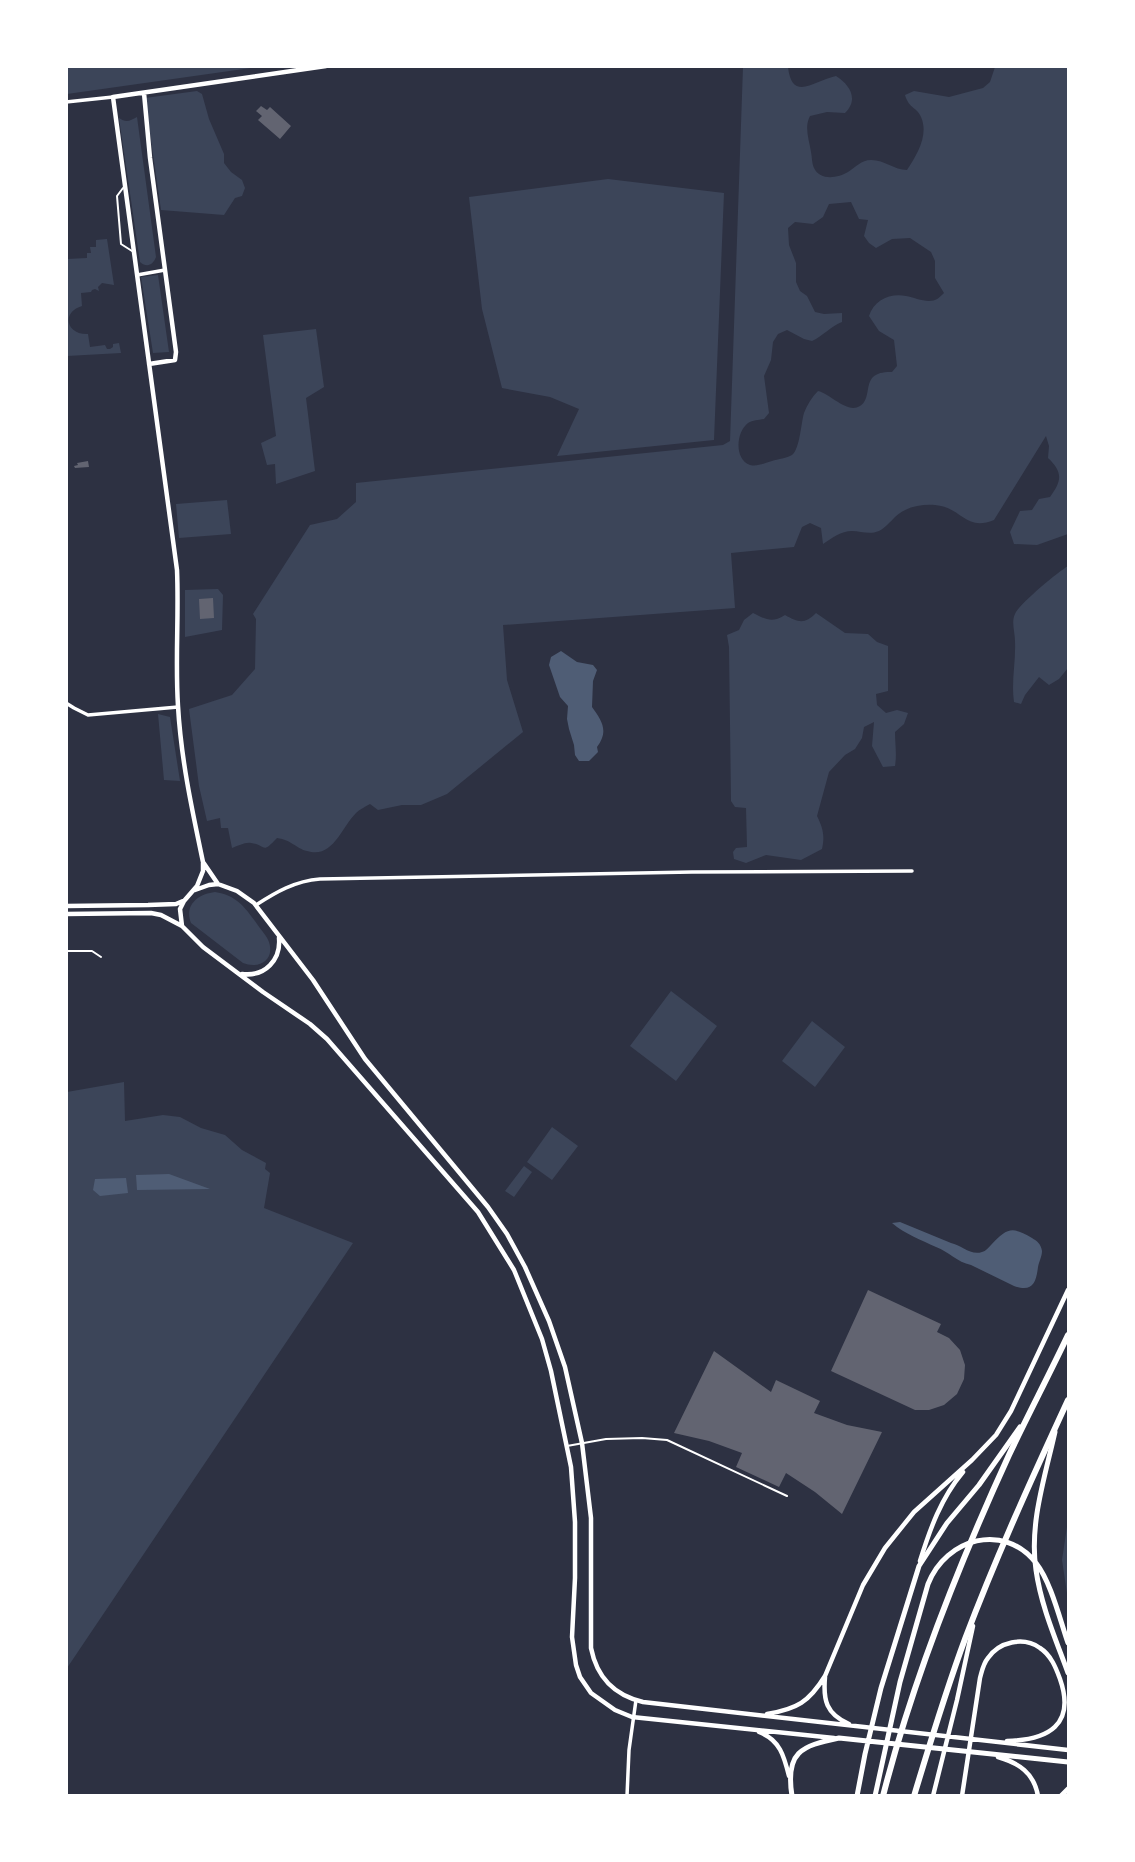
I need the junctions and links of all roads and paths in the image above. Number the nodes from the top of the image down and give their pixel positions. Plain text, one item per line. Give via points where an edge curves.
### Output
1 (326, 66) edge
2 (144, 93) junction
3 (113, 97) junction
4 (66, 102) edge
5 (124, 186) junction
6 (133, 251) junction
7 (165, 270) junction
8 (136, 275) junction
9 (149, 364) junction
10 (66, 703) edge
11 (178, 707) junction
12 (203, 862) junction
13 (912, 871) dead end
14 (218, 884) junction
15 (194, 890) junction
16 (184, 901) junction
17 (256, 905) junction
18 (66, 906) edge
19 (66, 914) edge
20 (182, 926) junction
21 (278, 935) junction
22 (66, 951) edge
23 (101, 957) dead end
24 (238, 973) junction
25 (1069, 1290) edge
26 (1069, 1335) edge
27 (1069, 1400) edge
28 (1031, 1410) junction
29 (1057, 1424) junction
30 (582, 1443) junction
31 (566, 1446) junction
32 (972, 1460) junction
33 (787, 1496) dead end
34 (919, 1566) junction
35 (976, 1611) junction
36 (1069, 1643) edge
37 (1069, 1673) edge
38 (825, 1676) junction
39 (636, 1700) junction
40 (760, 1715) junction
41 (632, 1717) junction
42 (744, 1727) junction
43 (856, 1727) junction
44 (839, 1738) junction
45 (992, 1741) junction
46 (1069, 1750) edge
47 (991, 1755) junction
48 (1069, 1762) edge
49 (790, 1778) junction
50 (1069, 1789) edge
51 (627, 1796) edge
52 (792, 1796) edge
53 (857, 1796) edge
54 (875, 1796) edge
55 (883, 1796) edge
56 (914, 1796) edge
57 (933, 1796) edge
58 (962, 1796) edge
59 (1038, 1796) edge
60 (1062, 1796) edge

1 - 2 street
2 - 3 street
2 - 7 street
3 - 4 street
3 - 5 street
5 - 6 street
5 - 6 lane via 117,196 121,244
6 - 8 street
7 - 8 street
7 - 9 street via 175,360
8 - 9 street
9 - 11 street via 177,570
10 - 11 street via 88,715
11 - 12 street via 187,787
12 - 14 street
12 - 15 street
13 - 17 street via 320,879 286,887
14 - 15 street
14 - 17 street
15 - 16 street
16 - 18 street
16 - 20 street
17 - 21 street
19 - 20 street via 151,913
20 - 24 street
21 - 24 street via 279,950 270,966 254,974
21 - 30 street via 365,1059 507,1234 554,1334
22 - 23 lane via 92,951
24 - 31 street via 327,1039 478,1212 514,1270 542,1339
25 - 32 street via 1004,1424
26 - 28 highway
27 - 29 highway
28 - 34 main road
28 - 55 highway via 964,1559
29 - 35 highway
29 - 37 main road via 1035,1528 1035,1560 1043,1603
30 - 31 lane
30 - 33 lane via 667,1440
30 - 39 street via 591,1518 591,1648 608,1685
31 - 41 street via 575,1522 572,1637 576,1665 591,1693
32 - 34 street via 944,1500
32 - 38 street via 899,1529 863,1586
34 - 53 main road via 881,1688
35 - 56 highway
35 - 57 street
36 - 54 main road via 1041,1571 1025,1552 1002,1541 985,1540 946,1555 931,1576
38 - 40 street via 797,1707
38 - 43 street via 829,1708
39 - 40 street
39 - 41 street
40 - 43 street
41 - 42 street
41 - 51 street
42 - 44 street
42 - 49 street via 764,1733 779,1746
43 - 45 street
44 - 47 main road
44 - 49 main road via 806,1747 795,1759
45 - 46 street
45 - 58 street via 1037,1738 1054,1727 1064,1711 1064,1692 1055,1667 1040,1647 1020,1642 1000,1646 983,1666
47 - 48 main road
47 - 59 street via 1025,1769
49 - 52 main road
50 - 60 main road

